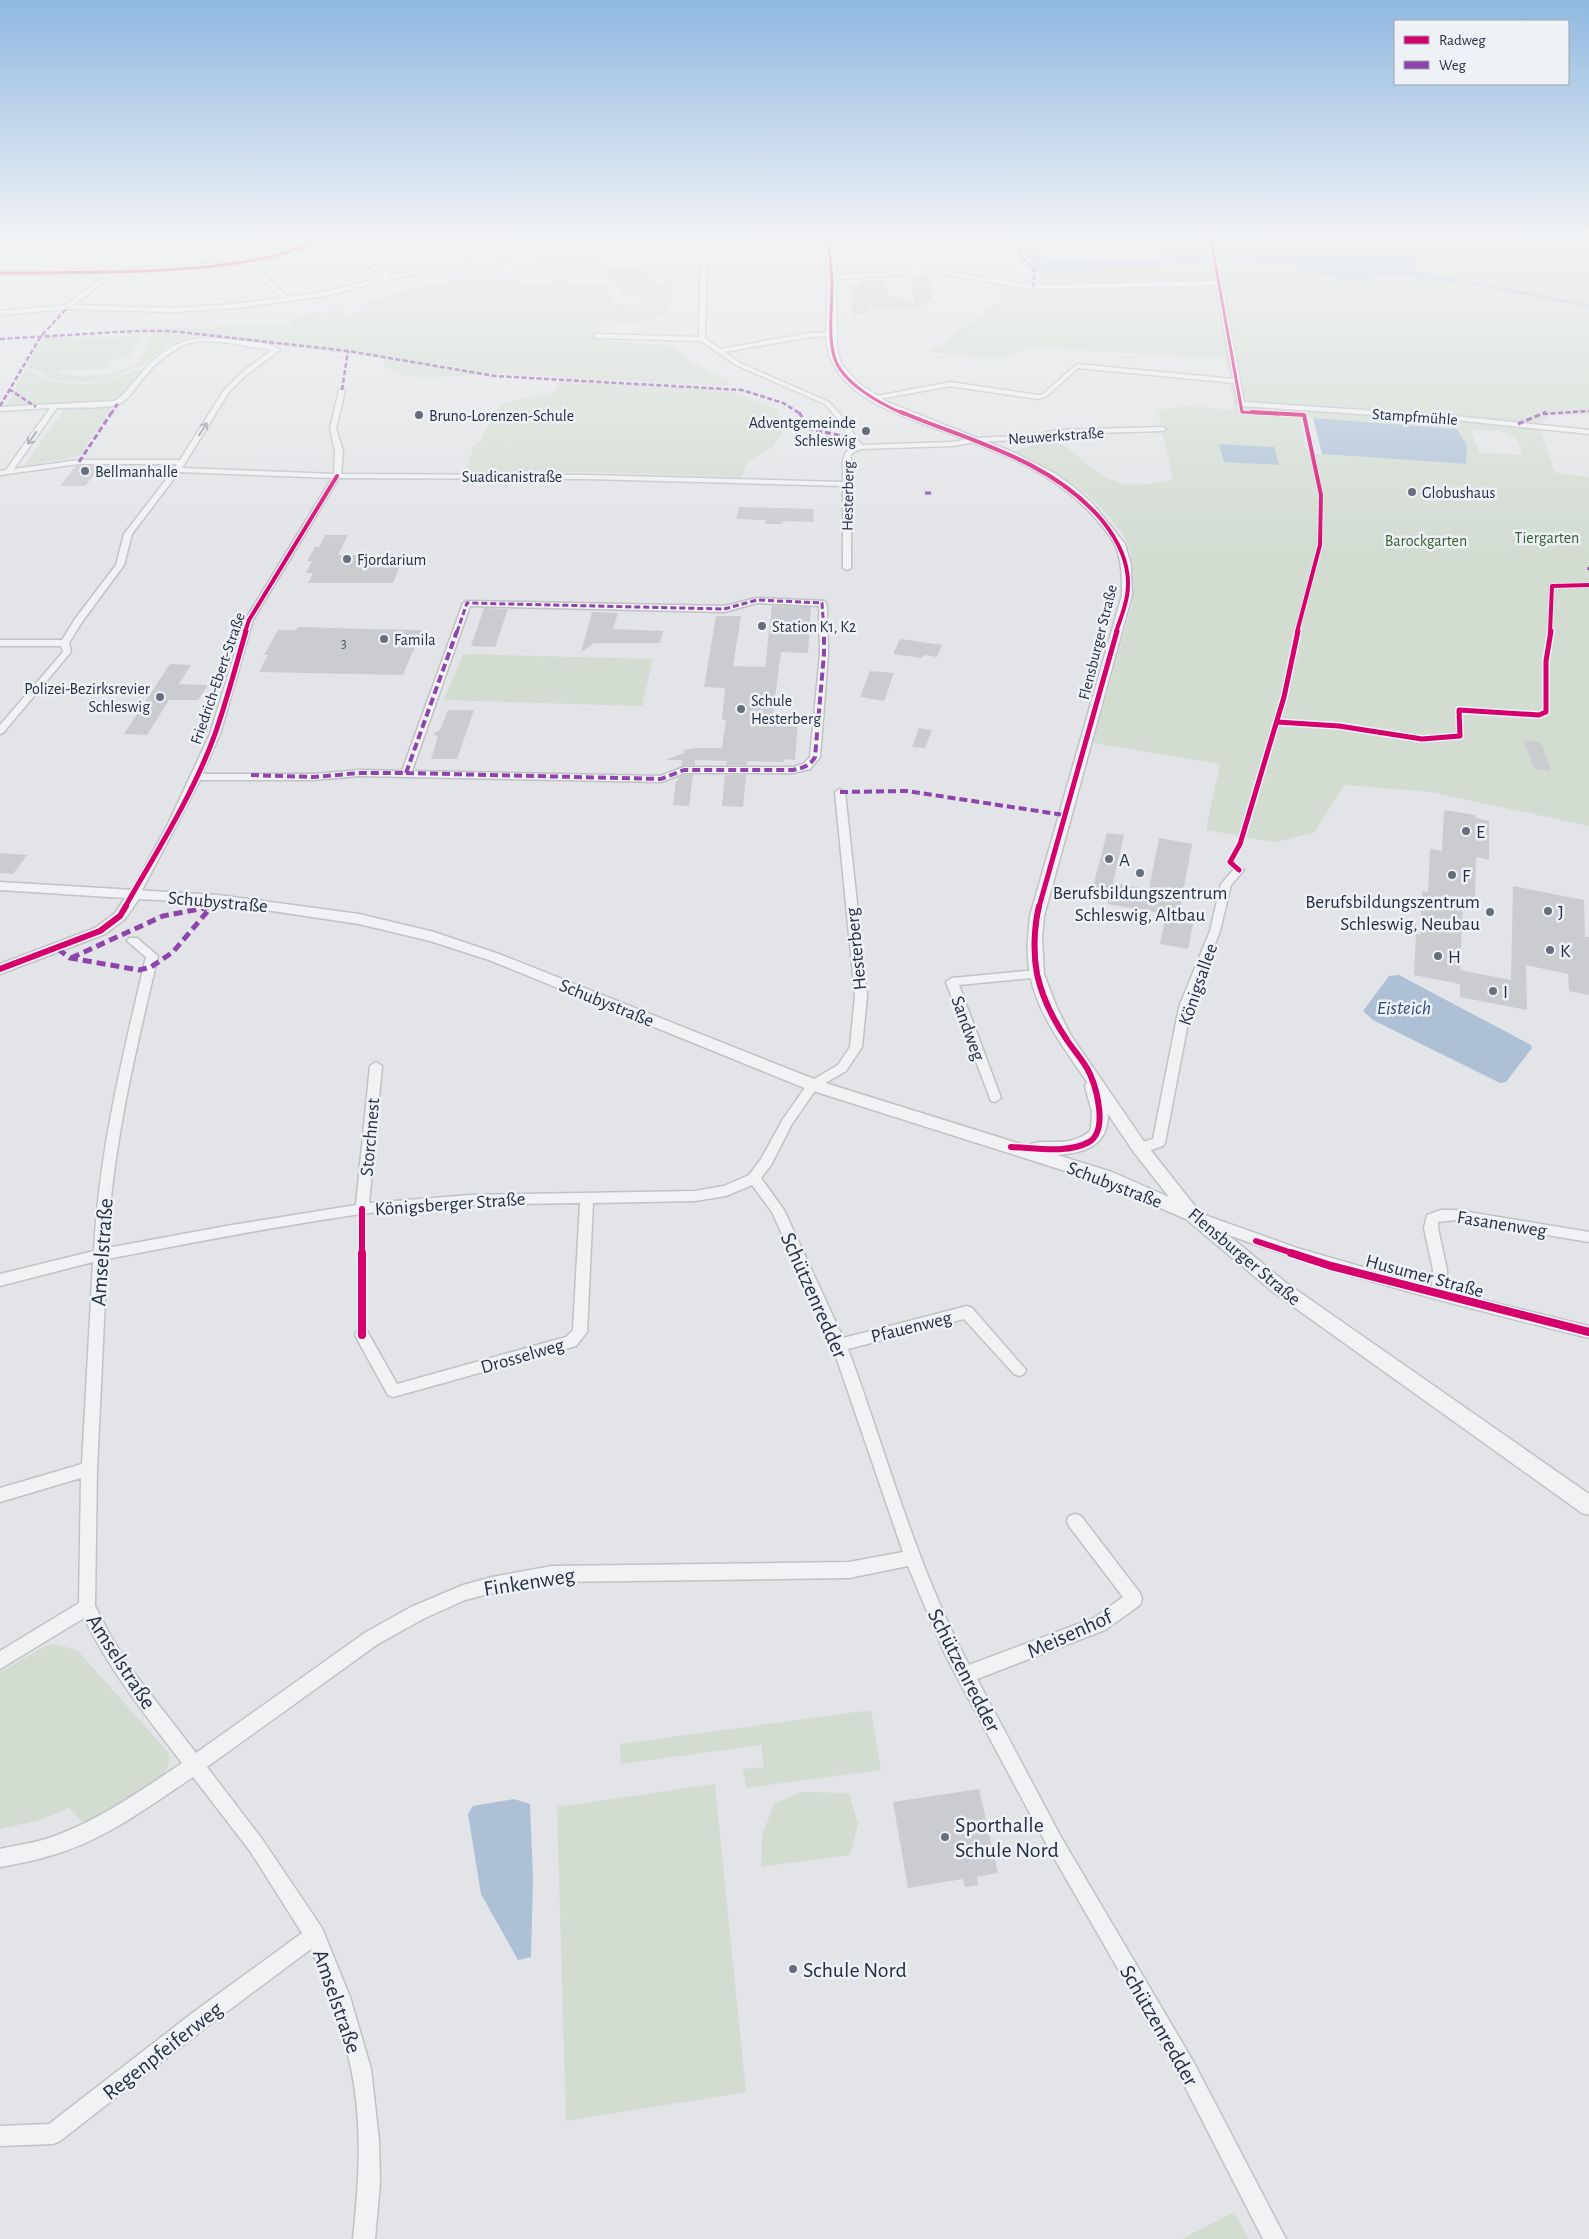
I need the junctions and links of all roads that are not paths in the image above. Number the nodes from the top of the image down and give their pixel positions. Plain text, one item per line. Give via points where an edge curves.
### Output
1 (177, 344) edge
2 (243, 344) edge
3 (709, 344) edge
4 (755, 344) edge
5 (832, 344) edge
6 (1230, 344) edge
7 (718, 351) junction
8 (1237, 381) junction
9 (342, 390) dead end
10 (874, 398) junction
11 (55, 406) junction
12 (0, 409) edge
13 (1163, 429) dead end
14 (1589, 432) edge
15 (975, 440) junction
16 (860, 447) junction
17 (117, 461) junction
18 (183, 462) junction
19 (10, 470) junction
20 (177, 470) junction
21 (0, 473) edge
22 (337, 476) junction
23 (848, 484) junction
24 (847, 568) dead end
25 (0, 643) edge
26 (65, 643) junction
27 (0, 731) edge
28 (406, 773) junction
29 (196, 777) junction
30 (840, 792) dead end
31 (1239, 870) dead end
32 (0, 886) edge
33 (135, 894) junction
34 (133, 941) dead end
35 (0, 969) edge
36 (1037, 974) junction
37 (376, 1066) dead end
38 (1090, 1074) junction
39 (813, 1085) junction
40 (995, 1098) dead end
41 (1011, 1147) junction
42 (1139, 1147) junction
43 (754, 1178) junction
44 (587, 1197) junction
45 (362, 1209) junction
46 (1192, 1215) junction
47 (1589, 1237) edge
48 (99, 1255) junction
49 (0, 1280) edge
50 (1439, 1295) junction
51 (1589, 1332) edge
52 (362, 1335) dead end
53 (839, 1345) junction
54 (1018, 1370) dead end
55 (89, 1469) junction
56 (0, 1495) edge
57 (1589, 1506) edge
58 (1075, 1521) dead end
59 (913, 1558) junction
60 (87, 1607) junction
61 (0, 1661) edge
62 (965, 1675) junction
63 (195, 1765) junction
64 (0, 1858) edge
65 (315, 1935) junction
66 (0, 2136) edge
67 (364, 2239) edge
68 (1275, 2239) edge

1 -> 11 street via 144,373 121,401
18 -> 2 street via 234,381 277,350
3 - 7 street, Hesterberg
4 - 7 street
5 - 10 street, Flensburger Straße via 837,363 853,382
6 - 8 street
7 - 16 street, Hesterberg via 738,364 827,403 846,424
8 - 10 street via 1077,366 1045,395 1038,397 950,384
8 - 14 street, Stampfmühle via 1241,404 1464,419
9 - 22 street via 333,429 339,451
10 - 15 street, Flensburger Straße via 903,414
11 - 12 street
11 -> 19 street
13 - 15 street, Neuwerkstraße via 1058,432 1036,437
15 - 16 street, Neuwerkstraße via 953,444
15 - 36 street, Flensburger Straße via 1036,466 1077,493 1118,541 1127,578 1127,595 1038,909 1034,938
16 - 23 street, Hesterberg via 847,455
17 - 18 street
17 - 19 street via 68,462
17 - 20 street, Suadicanistraße via 109,471
18 - 20 street
19 - 21 street
20 - 22 street, Suadicanistraße
20 - 26 street via 128,534 120,565
22 - 23 street, Suadicanistraße via 589,476
22 - 29 street, Friedrich-Ebert-Straße via 249,620 215,734
23 - 24 street, Hesterberg
25 - 26 street
26 - 27 street via 67,652
28 - 28 street via 662,779 684,770 805,768 815,757 824,654 822,603 756,600 724,609 467,603
28 - 29 street
29 - 33 street, Friedrich-Ebert-Straße
30 - 39 street, Hesterberg via 861,996 860,1031 856,1047 842,1068
31 - 42 street, Königsallee via 1226,884 1215,931 1185,1007 1158,1142
32 - 33 street, Schubystraße
33 - 35 street via 120,916 100,931
33 - 39 street, Schubystraße via 218,899 296,909 359,919 434,938 546,978
34 - 48 street, Amselstraße via 152,956 112,1138
36 - 38 street, Flensburger Straße via 1049,1008
36 - 40 street, Sandweg via 952,982
37 - 45 street, Storchnest
38 - 41 street via 1101,1117 1098,1132 1091,1141 1070,1149
38 - 42 street, Flensburger Straße
39 - 41 street, Schubystraße
39 - 43 street
41 - 46 street, Schubystraße via 1106,1177
42 - 46 street, Flensburger Straße
43 - 44 street, Königsberger Straße via 726,1191 695,1196
43 - 53 street, Schützenredder via 777,1210
44 - 45 street, Königsberger Straße via 471,1200
44 - 52 street, Drosselweg via 580,1332 571,1342 393,1391
45 - 48 street, Königsberger Straße
46 - 50 street, Husumer Straße via 1256,1241 1332,1266
46 - 57 street, Flensburger Straße via 1279,1287
47 - 50 street, Fasanenweg via 1442,1215 1432,1219 1440,1270
48 - 49 street, Königsberger Straße
48 - 55 street, Amselstraße
50 - 51 street, Husumer Straße
53 - 54 street, Pfauenweg via 967,1312
53 - 59 street, Schützenredder
55 - 56 street
55 - 60 street, Amselstraße
58 - 62 street, Meisenhof via 1134,1599 1099,1624
59 - 62 street, Schützenredder via 935,1615
59 - 63 street, Finkenweg via 849,1570 583,1572 492,1584 417,1613 372,1638
60 - 61 street
60 - 63 street, Amselstraße via 125,1675
62 - 68 street, Schützenredder via 1055,1844 1186,2068
63 - 64 street, Finkenweg via 139,1804 86,1833 31,1852
63 - 65 street, Amselstraße via 261,1852
65 - 66 street, Regenpfeiferweg via 53,2134
65 - 67 street, Amselstraße via 340,1997 361,2069 366,2103 369,2183

